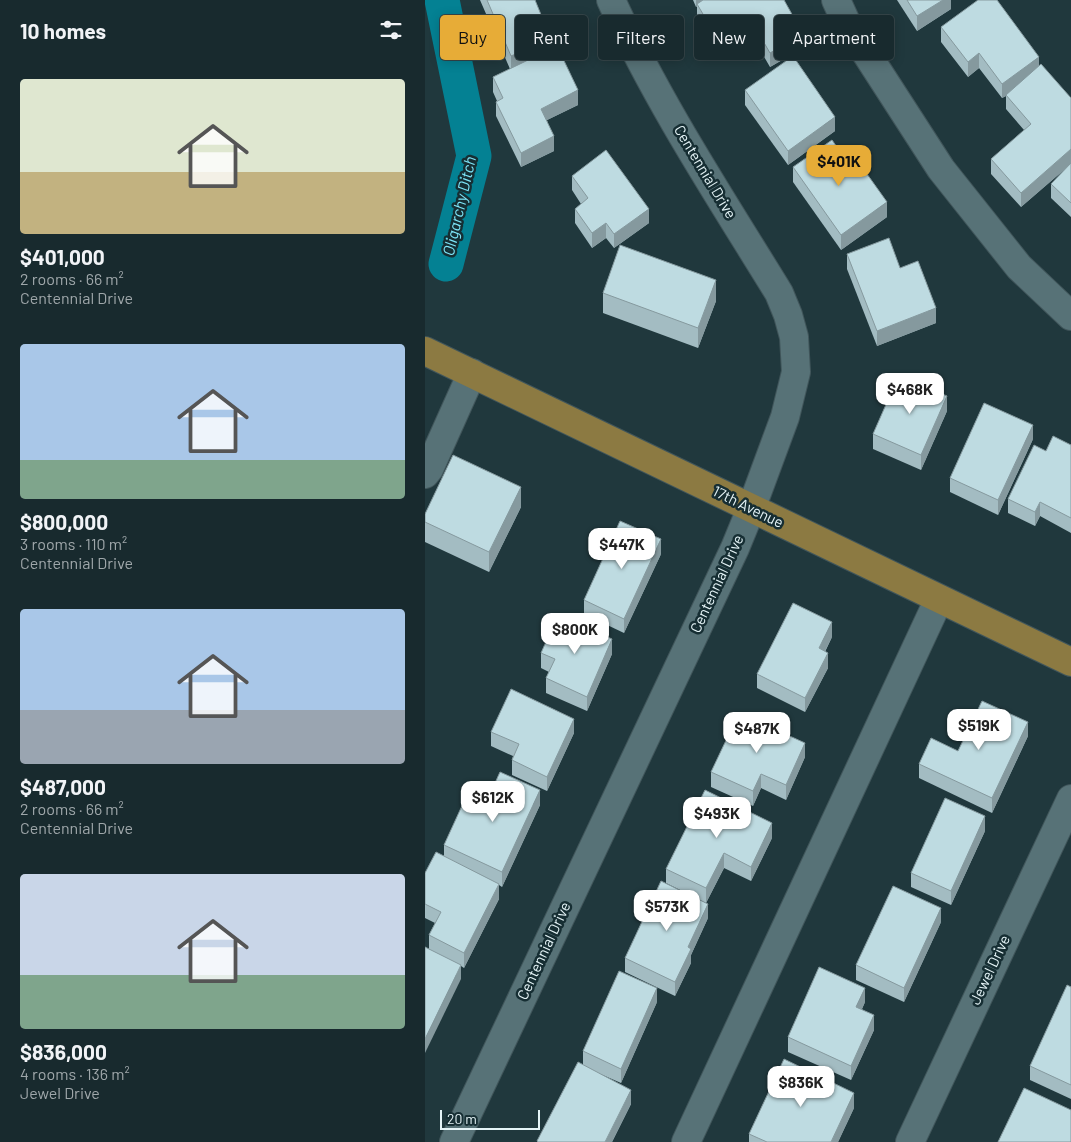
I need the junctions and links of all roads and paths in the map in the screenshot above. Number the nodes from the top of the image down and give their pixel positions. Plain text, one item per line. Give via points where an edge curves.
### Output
1 (611, 0) edge
2 (836, 0) edge
3 (1071, 316) edge
4 (425, 351) edge
5 (472, 373) junction
6 (425, 474) edge
7 (751, 509) junction
8 (939, 599) junction
9 (1071, 662) edge
10 (1071, 799) edge
11 (454, 1142) edge
12 (686, 1142) edge
13 (910, 1142) edge

1 - 7 street, Centennial Drive via 681,134 779,293 788,315 794,337 796,372 785,417
2 - 3 street via 846,22 941,169 1019,267
4 - 5 main road, 17th Avenue
5 - 6 street
5 - 7 main road, 17th Avenue
7 - 8 main road, 17th Avenue
7 - 11 street, Centennial Drive
8 - 9 main road, 17th Avenue
8 - 12 street
10 - 13 street, Jewel Drive

